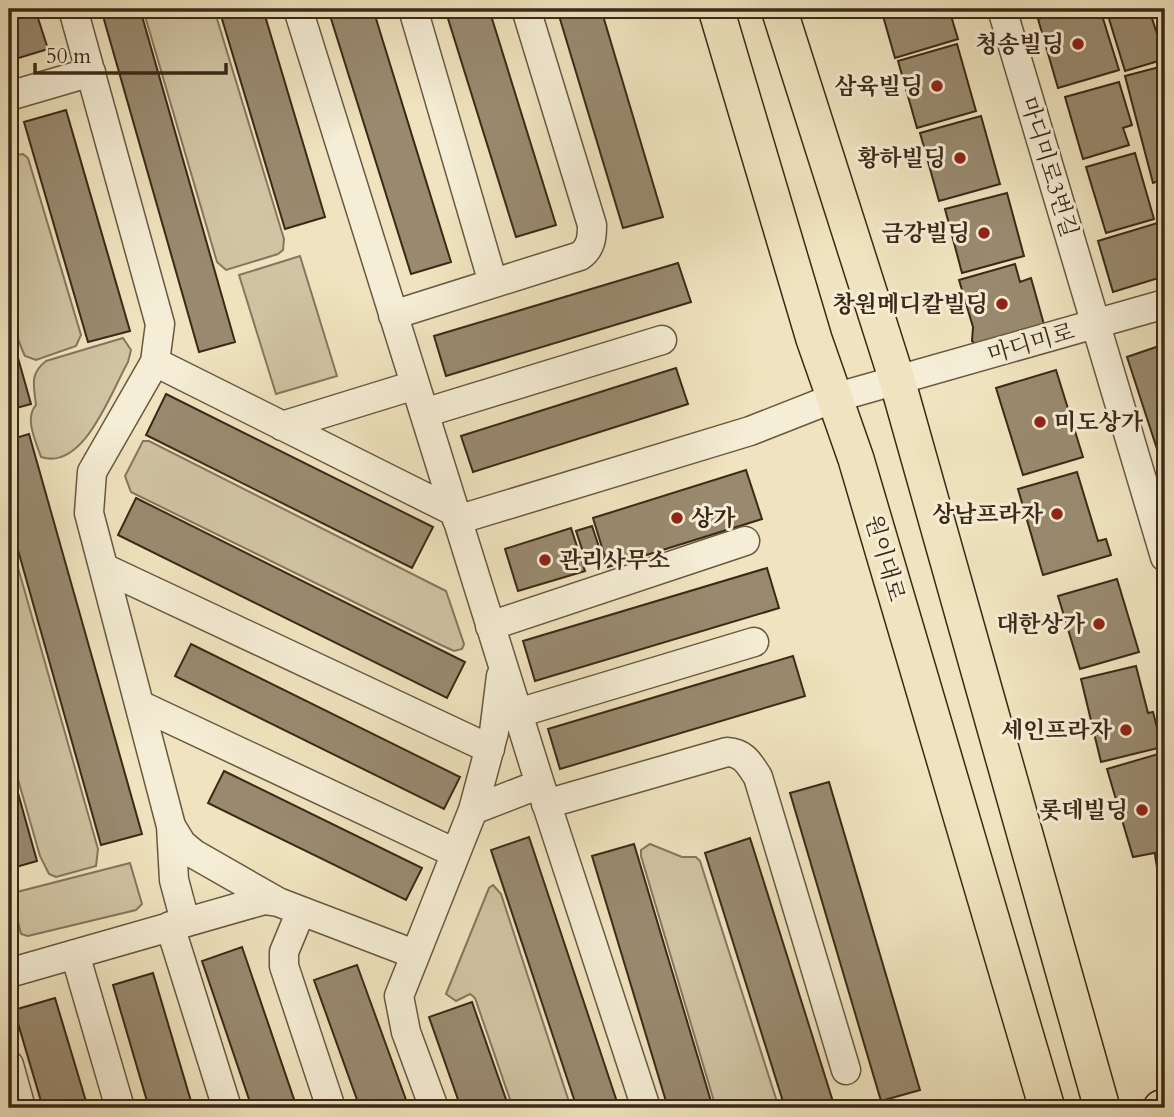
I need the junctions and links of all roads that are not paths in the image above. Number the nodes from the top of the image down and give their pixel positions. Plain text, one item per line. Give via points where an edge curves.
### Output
1 (73, 9) edge
2 (298, 9) edge
3 (413, 9) edge
4 (526, 9) edge
5 (716, 9) edge
6 (779, 9) edge
7 (1002, 9) edge
8 (91, 72) junction
9 (9, 96) edge
10 (493, 283) junction
11 (1165, 304) edge
12 (393, 315) junction
13 (1096, 325) junction
14 (662, 340) dead end
15 (156, 362) junction
16 (897, 380) junction
17 (415, 385) junction
18 (834, 398) junction
19 (424, 413) junction
20 (282, 426) junction
21 (456, 516) junction
22 (745, 541) dead end
23 (1165, 557) edge
24 (104, 569) junction
25 (490, 626) junction
26 (754, 642) dead end
27 (501, 659) junction
28 (139, 705) junction
29 (518, 713) junction
30 (490, 749) junction
31 (543, 794) junction
32 (473, 810) junction
33 (171, 826) junction
34 (455, 853) junction
35 (290, 906) junction
36 (178, 923) junction
37 (75, 954) junction
38 (414, 954) junction
39 (9, 973) edge
40 (9, 1065) edge
41 (846, 1070) dead end
42 (21, 1108) edge
43 (120, 1108) edge
44 (227, 1108) edge
45 (331, 1108) edge
46 (434, 1108) edge
47 (646, 1108) edge
48 (1047, 1108) edge
49 (1102, 1108) edge

1 - 8 street
2 - 12 street
3 - 10 street
4 - 10 street via 592,237 580,256
5 - 18 main road, 원이대로
6 - 16 main road
7 - 13 street, 마디미로3번길
8 - 9 street
8 - 15 street via 160,324
10 - 12 street
11 - 13 street, 마디미로
12 - 17 street
13 - 16 street, 마디미로
13 - 23 street, 마디미로3번길
14 - 19 street
15 - 20 street
15 - 24 street via 92,472 89,513
16 - 18 street, 마디미로
16 - 49 main road
17 - 19 street
17 - 20 street
18 - 21 street, 마디미로 via 750,431
18 - 48 main road, 원이대로 via 856,459
19 - 21 street
20 - 21 street
21 - 25 street
22 - 25 street
24 - 28 street
24 - 30 street
25 - 27 street
26 - 29 street
27 - 29 street
27 - 30 street via 499,706
28 - 33 street
28 - 34 street
29 - 31 street
30 - 32 street
31 - 32 street
31 - 41 street via 727,752 748,760 758,777
31 - 47 street
32 - 34 street
33 - 35 street via 194,854
33 - 36 street
34 - 38 street
35 - 36 street via 264,900
35 - 38 street
35 - 45 street via 284,966
36 - 37 street
36 - 44 street
37 - 39 street
37 - 43 street
38 - 46 street via 401,984 399,1005
40 - 42 street

